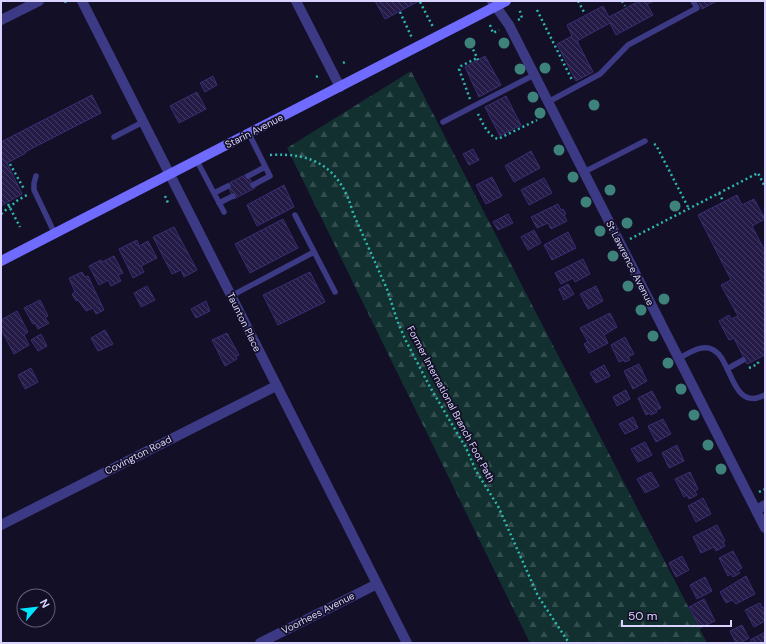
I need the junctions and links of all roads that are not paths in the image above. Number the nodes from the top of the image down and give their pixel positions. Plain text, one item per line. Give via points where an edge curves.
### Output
1 (39, 1) edge
2 (82, 1) edge
3 (296, 1) edge
4 (506, 1) edge
5 (694, 1) edge
6 (493, 4) edge
7 (1, 20) edge
8 (534, 75) junction
9 (340, 87) junction
10 (548, 102) junction
11 (143, 122) junction
12 (443, 122) dead end
13 (249, 134) junction
14 (114, 137) dead end
15 (645, 141) dead end
16 (197, 161) junction
17 (265, 167) junction
18 (584, 172) junction
19 (171, 174) junction
20 (36, 176) dead end
21 (248, 176) dead end
22 (253, 185) dead end
23 (228, 186) dead end
24 (214, 193) junction
25 (233, 196) dead end
26 (219, 203) junction
27 (224, 212) dead end
28 (295, 215) dead end
29 (55, 234) junction
30 (314, 252) junction
31 (1, 262) edge
32 (335, 292) dead end
33 (231, 296) junction
34 (679, 358) junction
35 (743, 360) dead end
36 (727, 368) junction
37 (276, 386) junction
38 (765, 395) edge
39 (761, 507) edge
40 (1, 525) edge
41 (765, 528) edge
42 (377, 584) junction
43 (260, 643) edge
44 (407, 643) edge

1 - 7 street
2 - 11 street, Taunton Place
3 - 9 street
4 - 6 street, Starin Avenue
5 - 10 lane via 697,8 628,45 600,74
6 - 8 street, St Lawrence Avenue via 509,25
6 - 9 street, Starin Avenue
8 - 10 street, St Lawrence Avenue
8 - 12 lane
9 - 13 street, Starin Avenue
10 - 18 street, St Lawrence Avenue
11 - 14 lane
11 - 19 street, Taunton Place
13 - 16 street, Starin Avenue
13 - 17 lane
15 - 18 lane
16 - 19 street, Starin Avenue
16 - 24 lane
17 - 21 lane
17 - 22 lane via 270,176
18 - 34 street, St Lawrence Avenue
19 - 29 street, Starin Avenue
19 - 33 street, Taunton Place
20 - 29 lane via 34,190
23 - 24 lane
24 - 26 lane
25 - 26 lane
26 - 27 lane
28 - 30 lane
29 - 31 street, Starin Avenue
30 - 32 lane
30 - 33 lane
33 - 37 street, Taunton Place
34 - 36 lane via 696,350 708,348 718,353
34 - 39 street, St Lawrence Avenue
35 - 36 lane
36 - 38 lane via 739,392 744,396 757,398
37 - 40 street, Covington Road
37 - 42 street, Taunton Place
39 - 41 street, St Lawrence Avenue
42 - 43 street, Voorhees Avenue
42 - 44 street, Taunton Place

